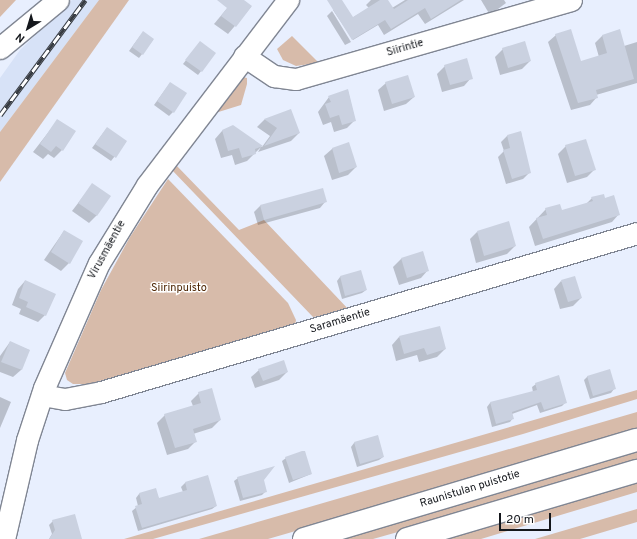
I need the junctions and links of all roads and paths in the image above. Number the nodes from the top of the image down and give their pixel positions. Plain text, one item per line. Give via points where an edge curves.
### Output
1 (58, 0) edge
2 (288, 0) edge
3 (571, 0) edge
4 (0, 48) edge
5 (244, 56) junction
6 (637, 232) edge
7 (42, 395) junction
8 (637, 440) edge
9 (637, 471) edge
10 (4, 539) edge
11 (304, 539) edge
12 (407, 539) edge

1 - 4 street
2 - 5 street, Virusmäentie
3 - 5 street, Siirintie via 296,79 274,76
5 - 7 street, Virusmäentie via 147,185 119,228 82,298
6 - 7 street, Saramäentie via 101,392 65,399
7 - 10 street, Virusmäentie via 25,446
8 - 11 main road, Raunistulan puistotie
9 - 12 main road

